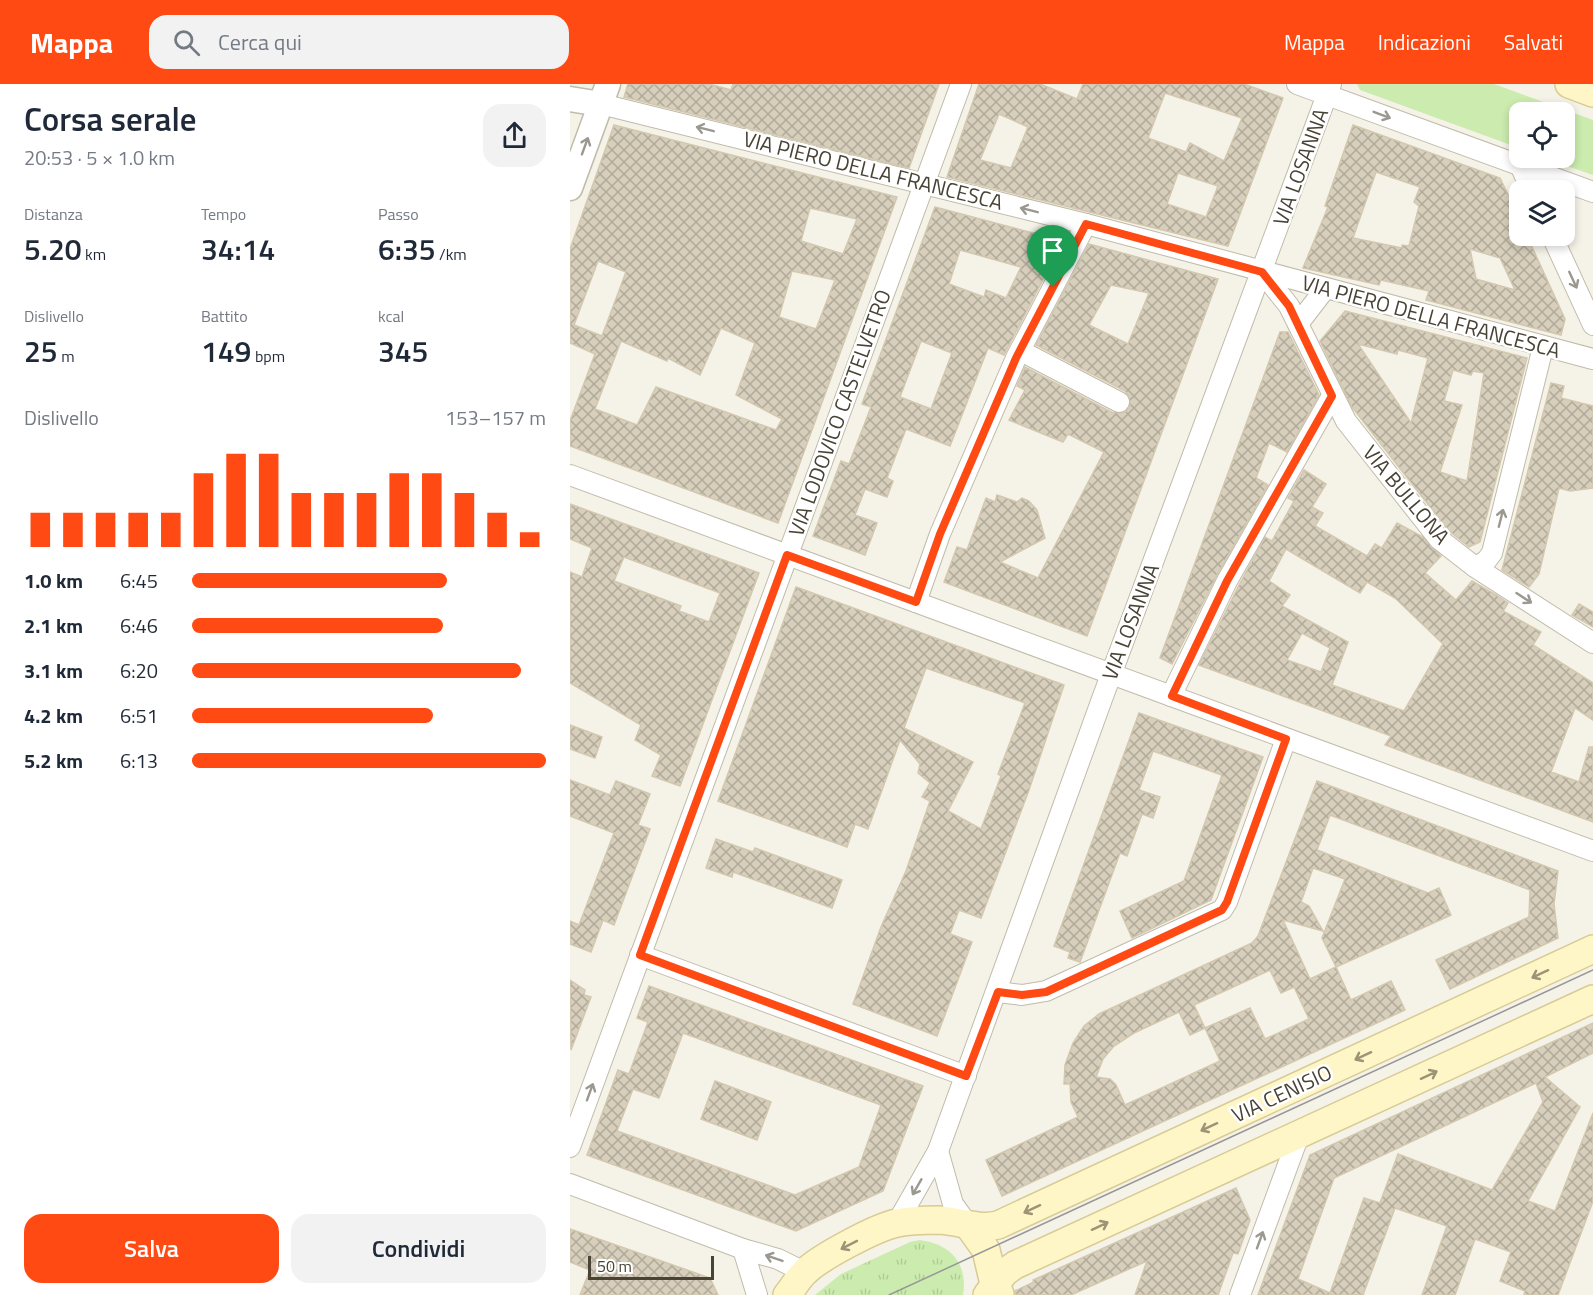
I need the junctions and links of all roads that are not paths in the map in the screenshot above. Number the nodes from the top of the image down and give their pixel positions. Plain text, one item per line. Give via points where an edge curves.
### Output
1 (961, 84) edge
2 (1297, 84) edge
3 (1569, 84) edge
4 (1329, 90) edge
5 (1593, 93) edge
6 (604, 94) edge
7 (570, 99) edge
8 (1509, 162) edge
9 (1524, 168) edge
10 (924, 185) junction
11 (570, 188) edge
12 (1593, 192) edge
13 (1086, 224) junction
14 (1557, 246) edge
15 (1262, 272) junction
16 (1325, 289) junction
17 (1298, 324) junction
18 (1593, 325) edge
19 (1543, 346) junction
20 (1021, 351) junction
21 (1593, 359) edge
22 (1593, 367) edge
23 (1593, 372) edge
24 (1332, 396) junction
25 (1119, 402) dead end
26 (570, 475) edge
27 (787, 555) junction
28 (1475, 567) junction
29 (916, 602) junction
30 (1593, 643) edge
31 (1112, 674) junction
32 (1172, 696) junction
33 (1286, 739) junction
34 (1593, 851) edge
35 (1593, 949) edge
36 (640, 955) junction
37 (998, 992) junction
38 (1593, 999) edge
39 (966, 1076) junction
40 (1299, 1134) junction
41 (570, 1147) edge
42 (938, 1151) junction
43 (570, 1184) edge
44 (897, 1223) junction
45 (968, 1225) junction
46 (743, 1249) junction
47 (804, 1272) junction
48 (994, 1291) edge
49 (757, 1295) edge
50 (787, 1295) edge
51 (1240, 1295) edge

1 - 10 street, VIA LODOVICO CASTELVETRO
2 - 4 street
3 - 5 main road
4 -> 8 street
4 - 15 street, VIA LOSANNA
6 - 7 street, VIA PIERO DELLA FRANCESCA
10 -> 6 street, VIA PIERO DELLA FRANCESCA
11 -> 6 street
9 - 12 street
13 -> 10 street, VIA PIERO DELLA FRANCESCA
10 - 27 street, VIA LODOVICO CASTELVETRO
13 - 15 street, VIA PIERO DELLA FRANCESCA
13 - 20 street
14 -> 18 street
15 - 16 street, VIA PIERO DELLA FRANCESCA
15 - 17 street, VIA BULLONA
15 - 31 street, VIA LOSANNA
16 - 17 street
16 - 19 street, VIA PIERO DELLA FRANCESCA
17 - 24 street, VIA BULLONA
19 - 21 street, VIA PIERO DELLA FRANCESCA
28 -> 19 street via 1492,553
20 - 25 street
20 - 29 street via 940,534
22 - 23 street
24 - 28 street, VIA BULLONA via 1355,433 1439,539
24 - 32 street via 1227,581
26 - 27 street
27 - 29 street
27 - 36 street, VIA LODOVICO CASTELVETRO
28 -> 30 street, VIA BULLONA
29 - 31 street
31 - 32 street
31 - 37 street, VIA LOSANNA
32 - 33 street
33 - 34 street
33 - 37 street via 1222,910 1046,992
35 -> 45 main road, VIA CENISIO via 998,1225
36 - 39 street
41 -> 36 street, VIA LODOVICO CASTELVETRO
37 - 39 street, VIA LOSANNA
40 -> 38 main road, VIA CENISIO
39 - 42 street, VIA LOSANNA
48 -> 40 main road, VIA CENISIO via 1015,1265
51 -> 40 street
42 -> 44 street, VIA LOSANNA
42 - 45 street via 953,1204
43 - 46 street
44 - 45 main road, VIA CENISIO via 948,1221
44 -> 47 main road
45 - 48 main road via 986,1250
47 -> 46 street
46 - 49 street
47 - 50 main road

